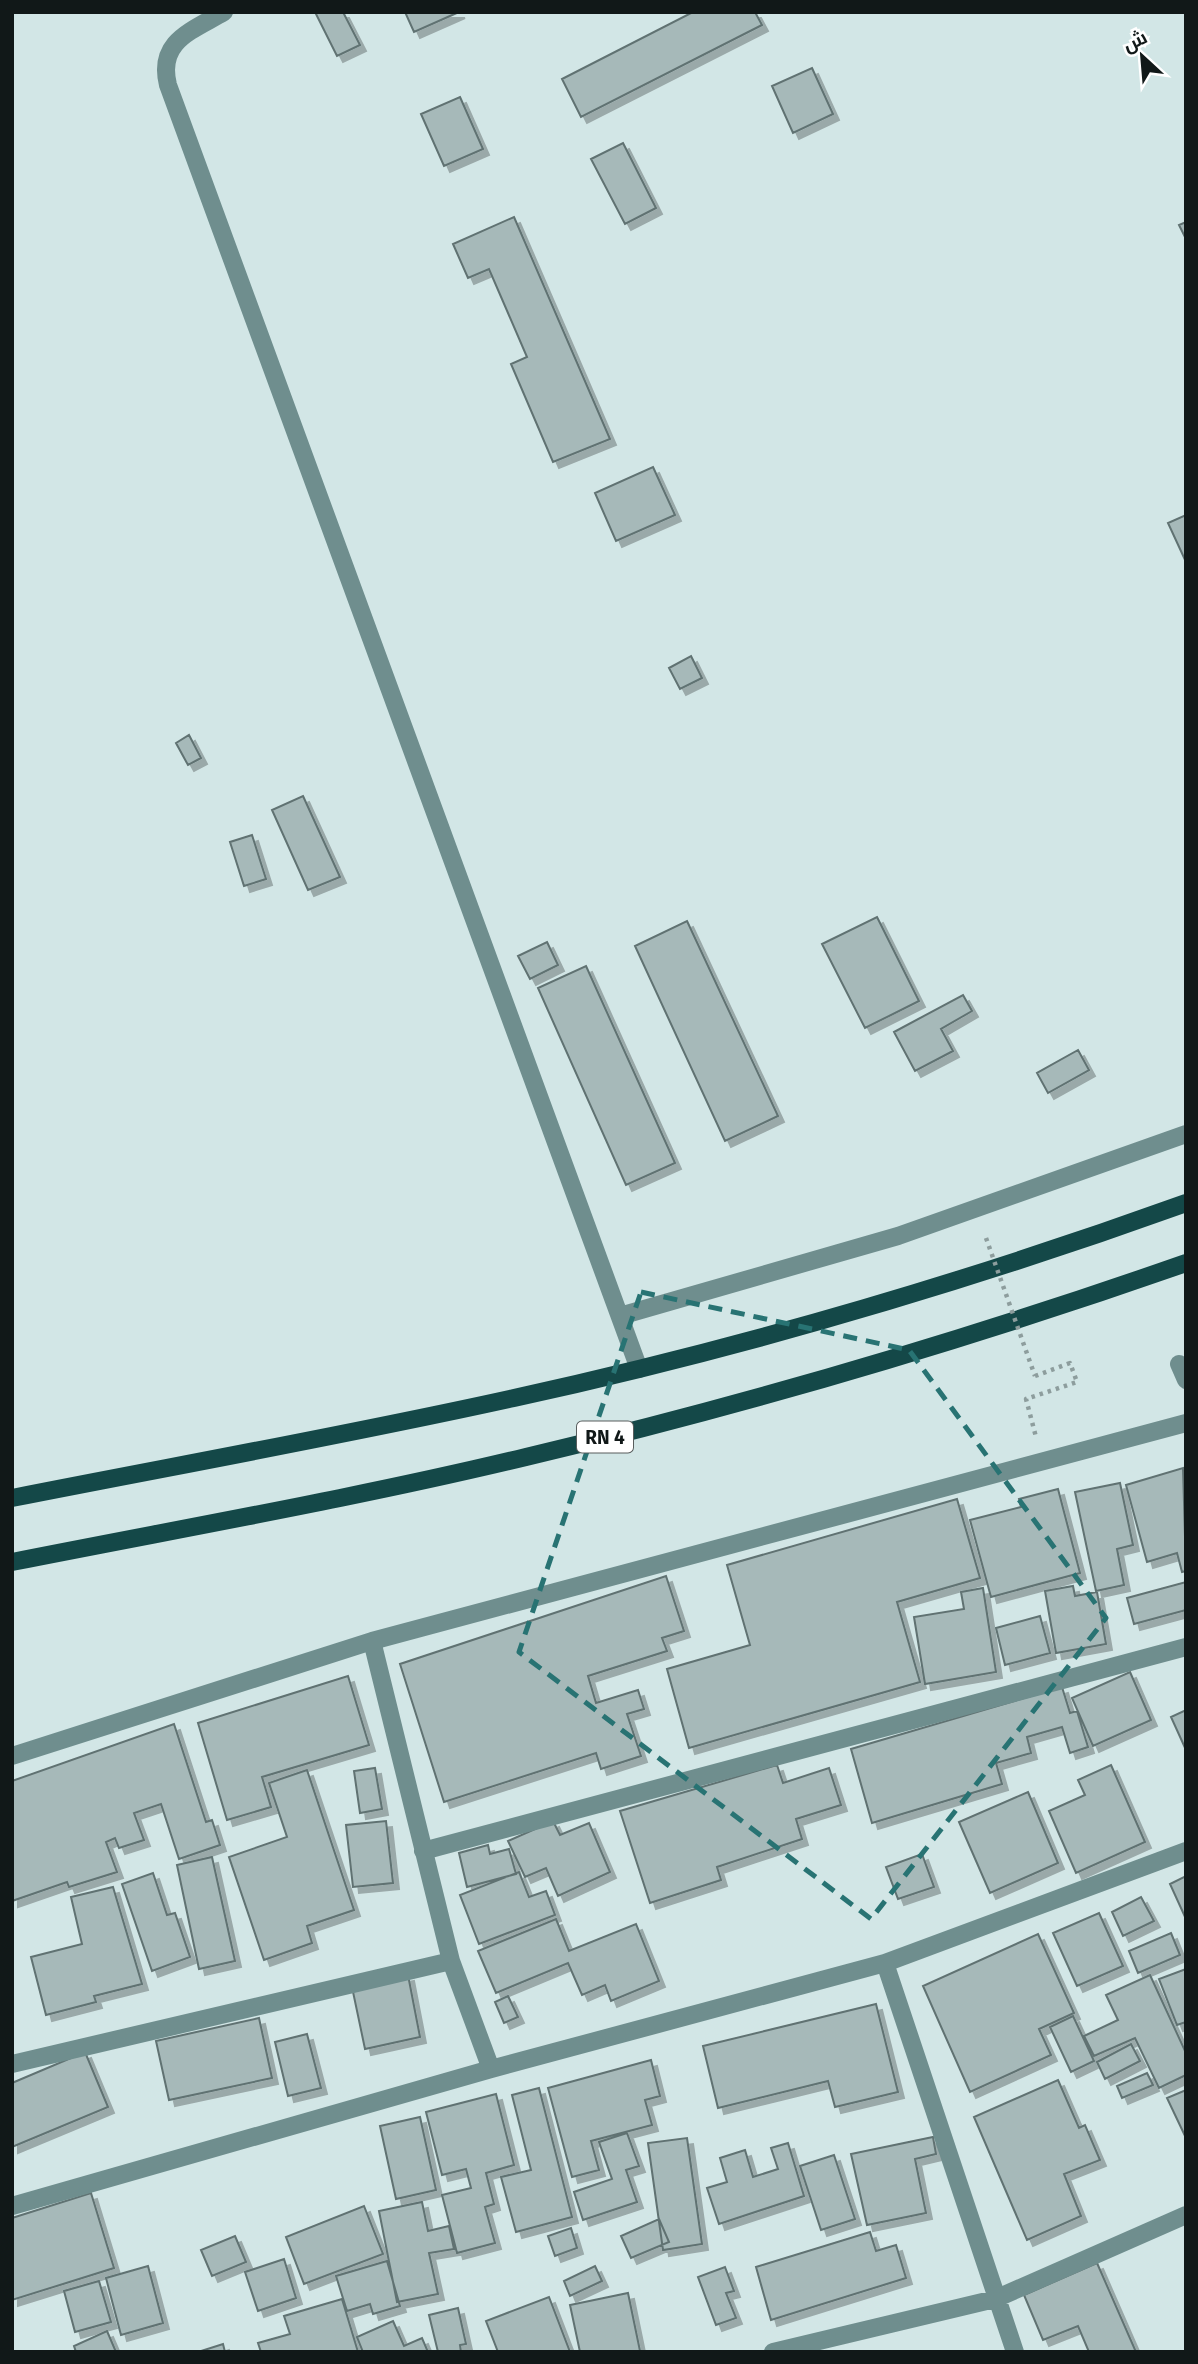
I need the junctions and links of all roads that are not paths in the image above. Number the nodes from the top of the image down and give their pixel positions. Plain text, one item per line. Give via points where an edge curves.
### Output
1 (224, 12) edge
2 (1186, 1134) edge
3 (1186, 1203) edge
4 (1186, 1263) edge
5 (620, 1316) junction
6 (639, 1369) junction
7 (1186, 1423) edge
8 (12, 1499) edge
9 (12, 1562) edge
10 (372, 1641) junction
11 (1186, 1647) edge
12 (12, 1756) edge
13 (423, 1851) junction
14 (1186, 1851) edge
15 (451, 1961) junction
16 (885, 1963) junction
17 (12, 2064) edge
18 (491, 2069) junction
19 (12, 2206) edge
20 (1186, 2215) edge
21 (995, 2299) junction
22 (773, 2352) edge
23 (1015, 2352) edge

1 - 5 street via 176,42 165,60 168,85
2 - 5 street via 898,1236
3 - 6 main road via 885,1302
4 - 9 main road, RN 4 via 898,1357 650,1426 399,1485
5 - 6 street
6 - 8 main road via 391,1424
7 - 10 street
10 - 12 street
10 - 13 street
11 - 13 street
13 - 15 street
14 - 16 street
15 - 17 street
15 - 18 street
16 - 18 street
16 - 21 street
18 - 19 street
20 - 21 street
21 - 22 street
21 - 23 street

